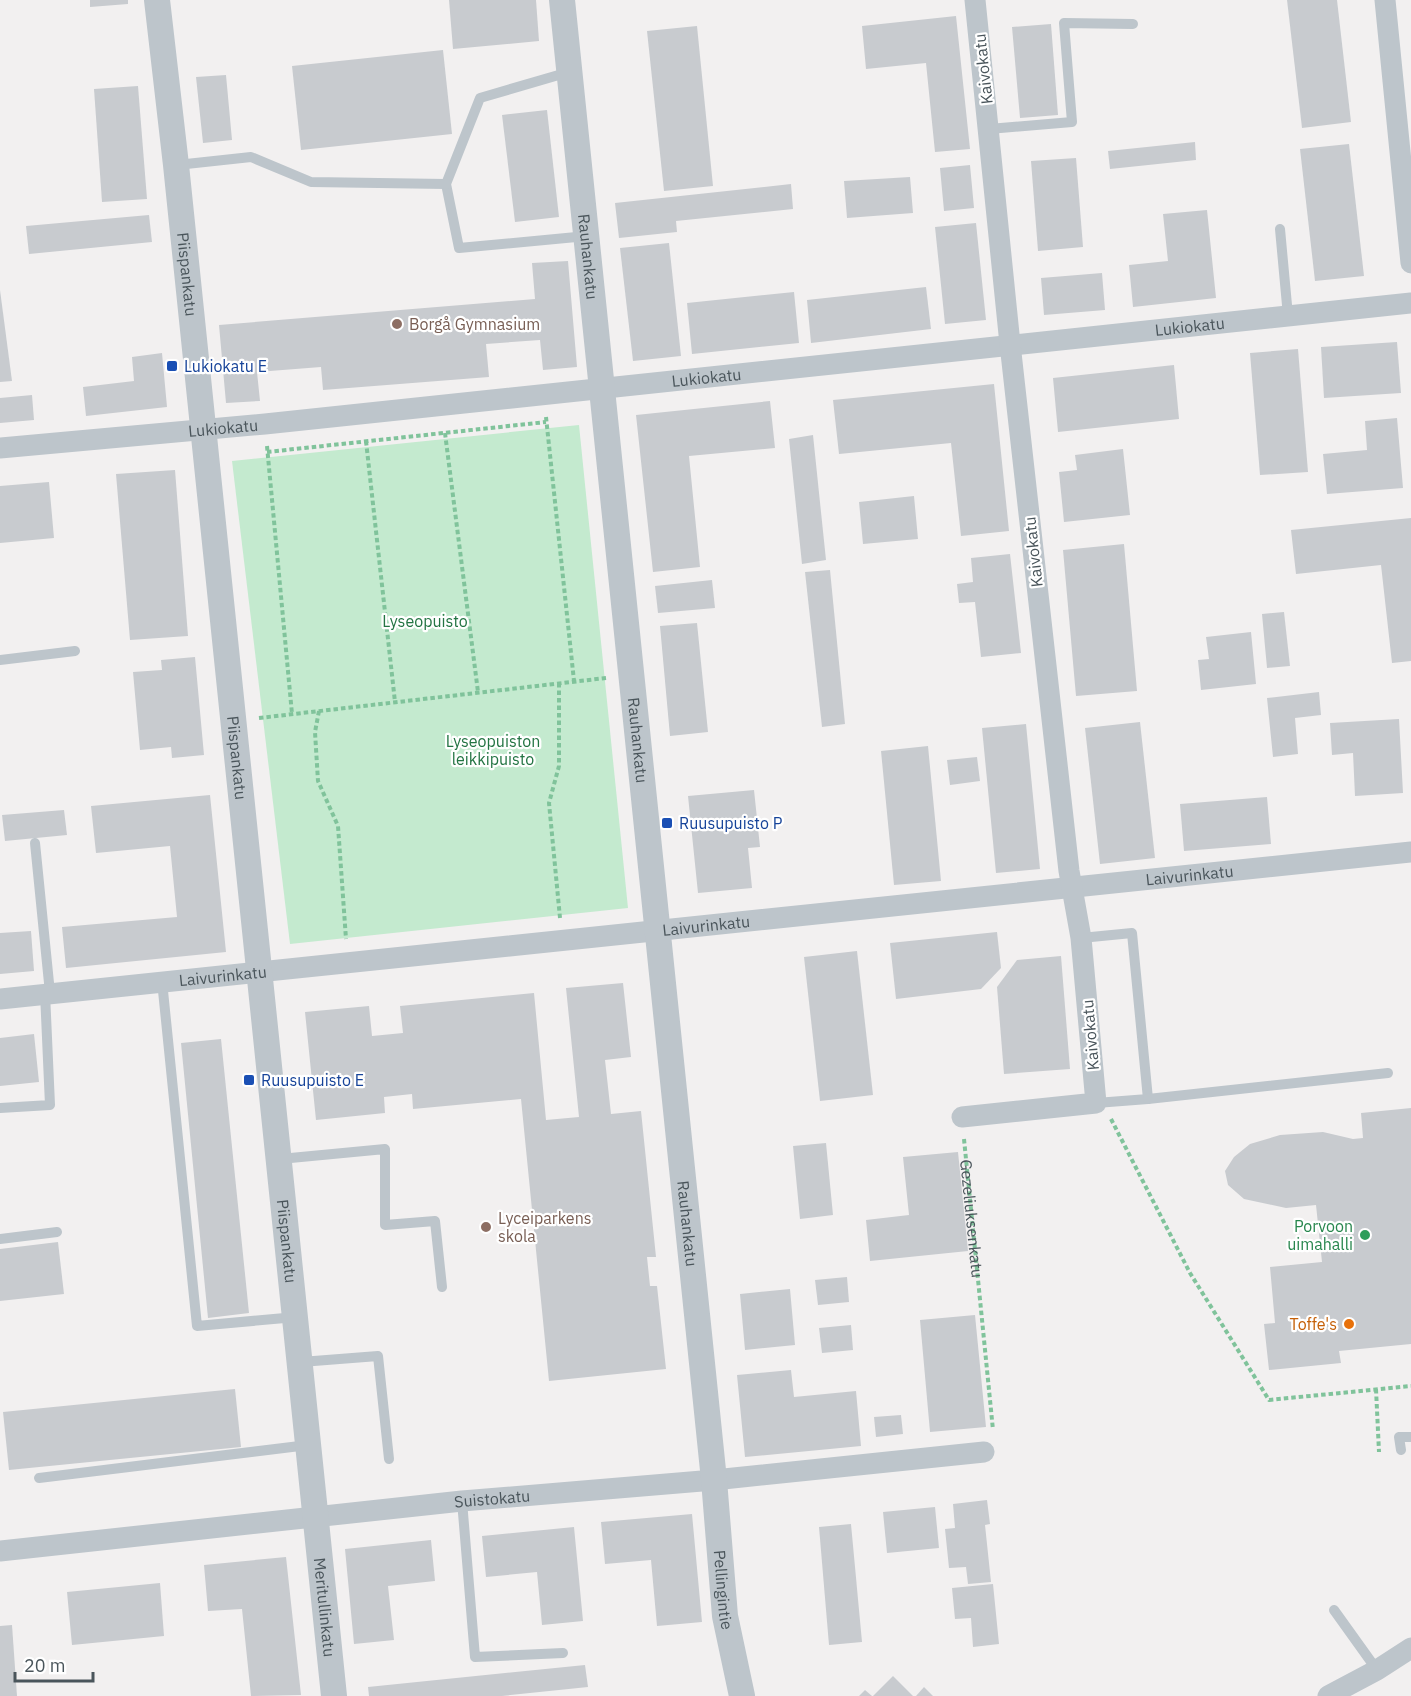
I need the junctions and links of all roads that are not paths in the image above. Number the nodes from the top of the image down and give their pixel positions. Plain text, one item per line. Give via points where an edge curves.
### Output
1 (157, 0) edge
2 (562, 0) edge
3 (975, 0) edge
4 (1385, 0) edge
5 (1133, 24) dead end
6 (570, 72) junction
7 (989, 129) junction
8 (176, 165) junction
9 (1406, 165) edge
10 (446, 184) junction
11 (1280, 229) dead end
12 (587, 236) junction
13 (1411, 263) edge
14 (1411, 303) edge
15 (1288, 315) junction
16 (1010, 344) junction
17 (603, 388) junction
18 (202, 429) junction
19 (0, 447) edge
20 (75, 651) dead end
21 (0, 660) edge
22 (35, 843) dead end
23 (1411, 852) edge
24 (1071, 887) junction
25 (657, 932) junction
26 (1081, 938) junction
27 (259, 971) junction
28 (162, 981) junction
29 (47, 993) junction
30 (0, 999) edge
31 (1388, 1073) dead end
32 (1148, 1099) junction
33 (1096, 1104) junction
34 (0, 1108) edge
35 (962, 1117) road end
36 (280, 1159) junction
37 (57, 1232) dead end
38 (0, 1239) edge
39 (442, 1287) dead end
40 (296, 1317) junction
41 (301, 1362) junction
42 (1411, 1437) edge
43 (308, 1445) junction
44 (1401, 1450) dead end
45 (984, 1452) road end
46 (389, 1459) dead end
47 (39, 1478) dead end
48 (714, 1480) junction
49 (462, 1501) junction
50 (315, 1517) junction
51 (0, 1551) edge
52 (1334, 1610) dead end
53 (1411, 1648) edge
54 (563, 1653) dead end
55 (1377, 1670) junction
56 (334, 1696) edge
57 (742, 1696) edge
58 (1328, 1696) edge

1 - 8 street, Piispankatu
2 - 6 street, Rauhankatu
3 - 7 street, Kaivokatu
4 - 9 street
5 - 7 lane via 1064,23 1072,122
6 - 10 lane via 480,98
6 - 12 street, Rauhankatu
7 - 16 street, Kaivokatu
8 - 10 lane via 251,157 311,182
8 - 18 street, Piispankatu
9 - 13 street
10 - 12 lane via 459,248
11 - 15 lane
12 - 17 street, Rauhankatu
14 - 15 street, Lukiokatu
15 - 16 street, Lukiokatu
16 - 17 street, Lukiokatu
16 - 24 street, Kaivokatu
17 - 18 street, Lukiokatu
17 - 25 street, Rauhankatu
18 - 19 street, Lukiokatu
18 - 27 street, Piispankatu
20 - 21 lane
22 - 29 lane
23 - 24 street, Laivurinkatu
24 - 25 street, Laivurinkatu
24 - 26 street, Kaivokatu
25 - 27 street, Laivurinkatu
25 - 48 street, Rauhankatu
26 - 32 lane via 1132,933
26 - 33 street, Kaivokatu
27 - 28 street, Laivurinkatu
27 - 36 street, Piispankatu
28 - 29 street, Laivurinkatu
28 - 40 lane via 197,1326
29 - 30 street, Laivurinkatu
29 - 34 lane via 50,1105
31 - 32 lane
32 - 33 lane
33 - 35 street
36 - 39 lane via 385,1149 385,1225 435,1221
36 - 40 street, Piispankatu
37 - 38 lane
40 - 41 street, Piispankatu
41 - 43 street, Piispankatu
41 - 46 lane via 378,1356
42 - 44 lane via 1400,1437
43 - 47 lane
43 - 50 street, Piispankatu
45 - 48 street, Suistokatu
48 - 49 street, Suistokatu
48 - 57 street, Pellingintie via 725,1616
49 - 50 street, Suistokatu
49 - 54 lane via 475,1657
50 - 51 street, Suistokatu
50 - 56 street, Meritullinkatu
52 - 55 lane
53 - 55 street
55 - 58 street

